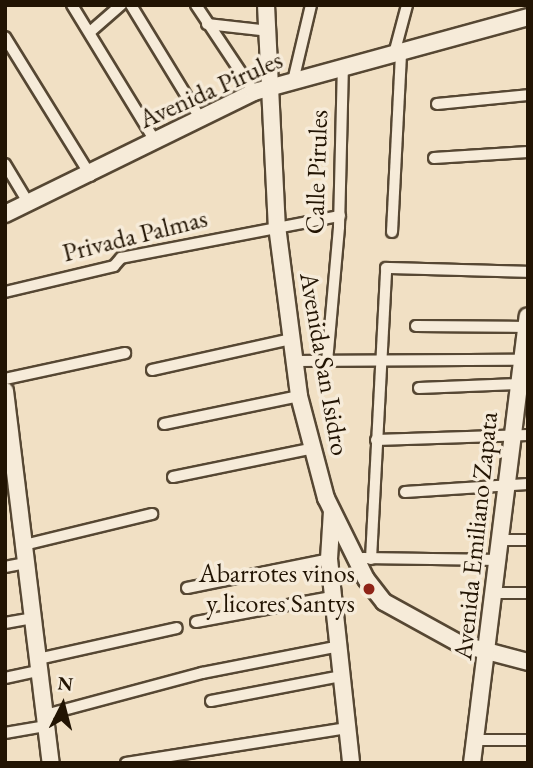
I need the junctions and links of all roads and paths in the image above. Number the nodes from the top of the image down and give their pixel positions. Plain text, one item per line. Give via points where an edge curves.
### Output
1 (72, 5) edge
2 (121, 5) edge
3 (131, 5) edge
4 (196, 5) edge
5 (266, 5) edge
6 (311, 5) edge
7 (407, 5) edge
8 (528, 17) edge
9 (207, 24) junction
10 (270, 31) junction
11 (90, 32) junction
12 (5, 37) edge
13 (397, 54) junction
14 (343, 67) junction
15 (294, 77) junction
16 (262, 90) junction
17 (528, 95) edge
18 (437, 104) dead end
19 (200, 118) junction
20 (155, 141) junction
21 (528, 152) edge
22 (434, 158) dead end
23 (5, 164) edge
24 (91, 176) junction
25 (29, 204) junction
26 (5, 214) edge
27 (340, 216) junction
28 (277, 226) junction
29 (392, 232) dead end
30 (528, 272) edge
31 (5, 292) edge
32 (527, 321) edge
33 (416, 326) dead end
34 (291, 339) junction
35 (125, 353) dead end
36 (521, 359) junction
37 (293, 361) junction
38 (327, 362) junction
39 (378, 362) junction
40 (152, 369) dead end
41 (5, 379) edge
42 (419, 388) dead end
43 (5, 394) edge
44 (520, 394) edge
45 (299, 396) junction
46 (164, 424) dead end
47 (520, 436) edge
48 (376, 440) junction
49 (310, 449) junction
50 (9, 456) edge
51 (173, 477) dead end
52 (528, 484) edge
53 (508, 485) junction
54 (405, 492) dead end
55 (332, 511) junction
56 (152, 514) dead end
57 (503, 540) junction
58 (528, 540) edge
59 (24, 545) junction
60 (362, 558) junction
61 (329, 559) junction
62 (500, 560) junction
63 (26, 563) junction
64 (5, 566) edge
65 (187, 589) dead end
66 (498, 593) junction
67 (528, 593) edge
68 (336, 596) junction
69 (33, 618) junction
70 (196, 622) dead end
71 (5, 623) edge
72 (177, 628) dead end
73 (339, 646) junction
74 (488, 653) junction
75 (528, 662) edge
76 (39, 665) junction
77 (341, 676) junction
78 (5, 677) edge
79 (211, 701) dead end
80 (45, 720) junction
81 (347, 728) junction
82 (5, 733) edge
83 (475, 740) junction
84 (528, 740) edge
85 (51, 763) edge
86 (126, 763) edge
87 (351, 763) edge
88 (472, 763) edge

1 - 11 street
2 - 11 street
3 - 19 street
4 - 9 street
5 - 10 main road, Avenida San Isidro
6 - 15 street
7 - 13 street
8 - 13 main road, Avenida Pirules
9 - 10 street
9 - 16 street
10 - 16 main road, Avenida San Isidro
11 - 20 street
12 - 24 street
13 - 14 main road, Avenida Pirules
13 - 29 street
14 - 15 main road, Avenida Pirules
14 - 27 street, Calle Pirules
15 - 16 main road, Avenida Pirules
16 - 19 main road, Avenida Pirules
16 - 28 main road, Avenida San Isidro
17 - 18 street
19 - 20 main road, Avenida Pirules
20 - 24 main road, Avenida Pirules
21 - 22 street
23 - 25 street
24 - 25 main road, Avenida Pirules
25 - 26 main road, Avenida Pirules
27 - 28 street, Privada Palmas
27 - 38 street, Calle Pirules
28 - 31 street, Privada Palmas via 121,258 114,266
28 - 34 main road, Avenida San Isidro
30 - 39 street via 386,268
32 - 33 street
32 - 36 main road, Avenida Emiliano Zapata
34 - 37 main road, Avenida San Isidro
34 - 40 street
35 - 41 street
36 - 39 street
36 - 44 main road, Avenida Emiliano Zapata
37 - 38 street
37 - 45 main road, Avenida San Isidro
38 - 39 street
39 - 48 street
42 - 44 street
43 - 50 main road
44 - 47 main road, Avenida Emiliano Zapata
45 - 46 street
45 - 49 main road, Avenida San Isidro
47 - 48 street
47 - 53 main road, Avenida Emiliano Zapata
48 - 60 street
49 - 51 street
49 - 55 main road, Avenida San Isidro
50 - 59 main road
52 - 53 street
53 - 54 street
53 - 57 main road, Avenida Emiliano Zapata
55 - 60 main road, Avenida San Isidro
55 - 61 main road
56 - 59 street
57 - 58 street
57 - 62 main road, Avenida Emiliano Zapata
59 - 63 main road
60 - 62 street
60 - 74 main road, Avenida San Isidro via 384,602 405,618
61 - 65 street
61 - 68 main road
62 - 66 main road, Avenida Emiliano Zapata
63 - 64 street
63 - 69 main road
66 - 67 street
66 - 74 main road, Avenida Emiliano Zapata
68 - 70 street
68 - 73 main road
69 - 71 street
69 - 76 main road
72 - 76 street
73 - 77 main road
73 - 80 street via 202,673
74 - 75 main road, Avenida San Isidro
74 - 83 main road, Avenida Emiliano Zapata
76 - 78 street
76 - 80 main road
77 - 79 street
77 - 81 main road
80 - 82 street
80 - 85 main road
81 - 86 street
81 - 87 main road
83 - 84 street
83 - 88 main road, Avenida Emiliano Zapata

